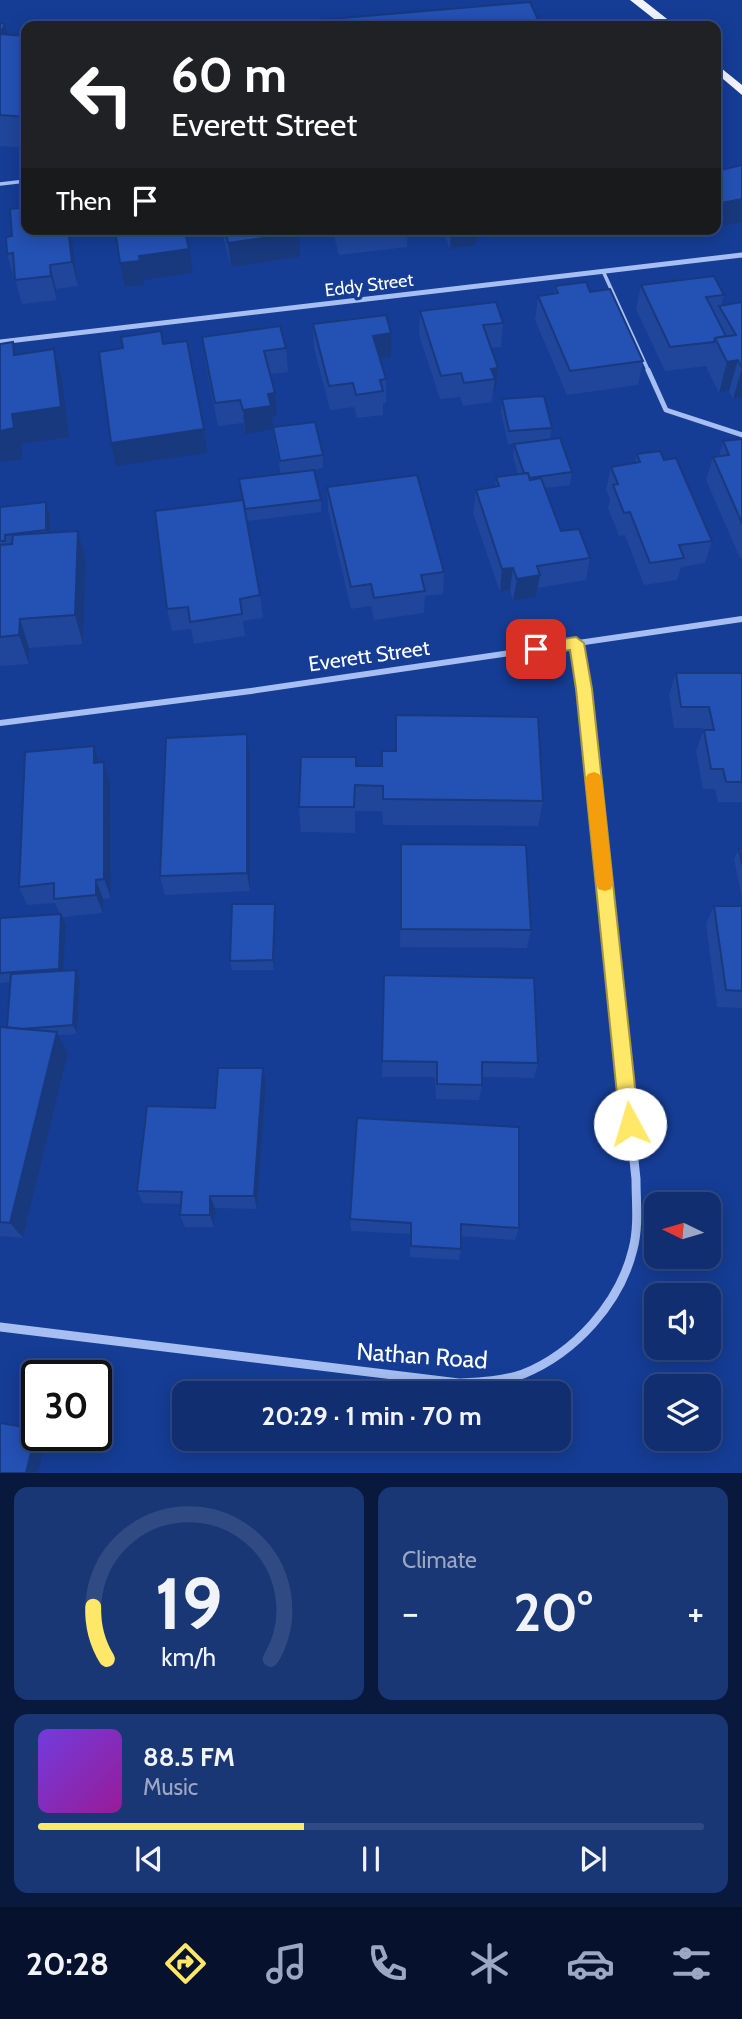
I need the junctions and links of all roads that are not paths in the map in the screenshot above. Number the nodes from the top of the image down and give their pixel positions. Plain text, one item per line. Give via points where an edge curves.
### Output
1 (636, 0) edge
2 (663, 21) edge
3 (721, 72) edge
4 (742, 91) edge
5 (21, 182) edge
6 (0, 184) edge
7 (742, 255) edge
8 (603, 271) junction
9 (0, 342) edge
10 (742, 435) edge
11 (742, 620) edge
12 (576, 643) junction
13 (0, 723) edge
14 (0, 1327) edge

1 - 2 main road
3 - 4 main road
5 - 6 lane
7 - 8 street, Eddy Street
8 - 9 street, Eddy Street
8 - 10 lane via 666,410
11 - 12 street, Everett Street
12 - 13 street, Everett Street via 214,697
12 - 14 street, Nathan Road via 636,1179 633,1248 622,1282 603,1310 553,1358 495,1381 459,1383

